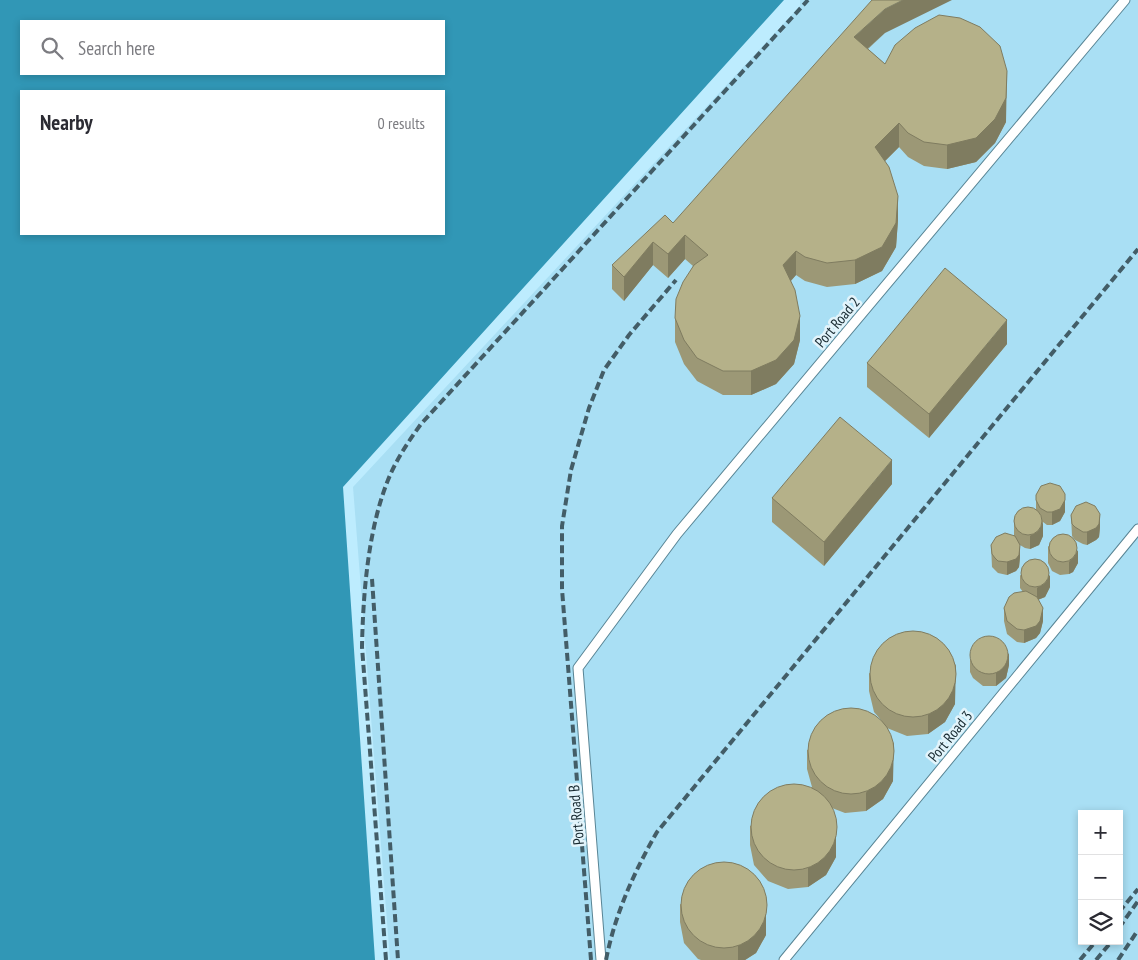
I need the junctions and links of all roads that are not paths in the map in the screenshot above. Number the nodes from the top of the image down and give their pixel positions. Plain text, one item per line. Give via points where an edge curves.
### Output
1 (1125, 0) edge
2 (1138, 529) edge
3 (578, 668) joint
4 (601, 960) edge
5 (784, 960) edge

1 - 3 lane, Port Road 2 via 677,534
2 - 5 lane, Port Road 3
3 - 4 lane, Port Road B

